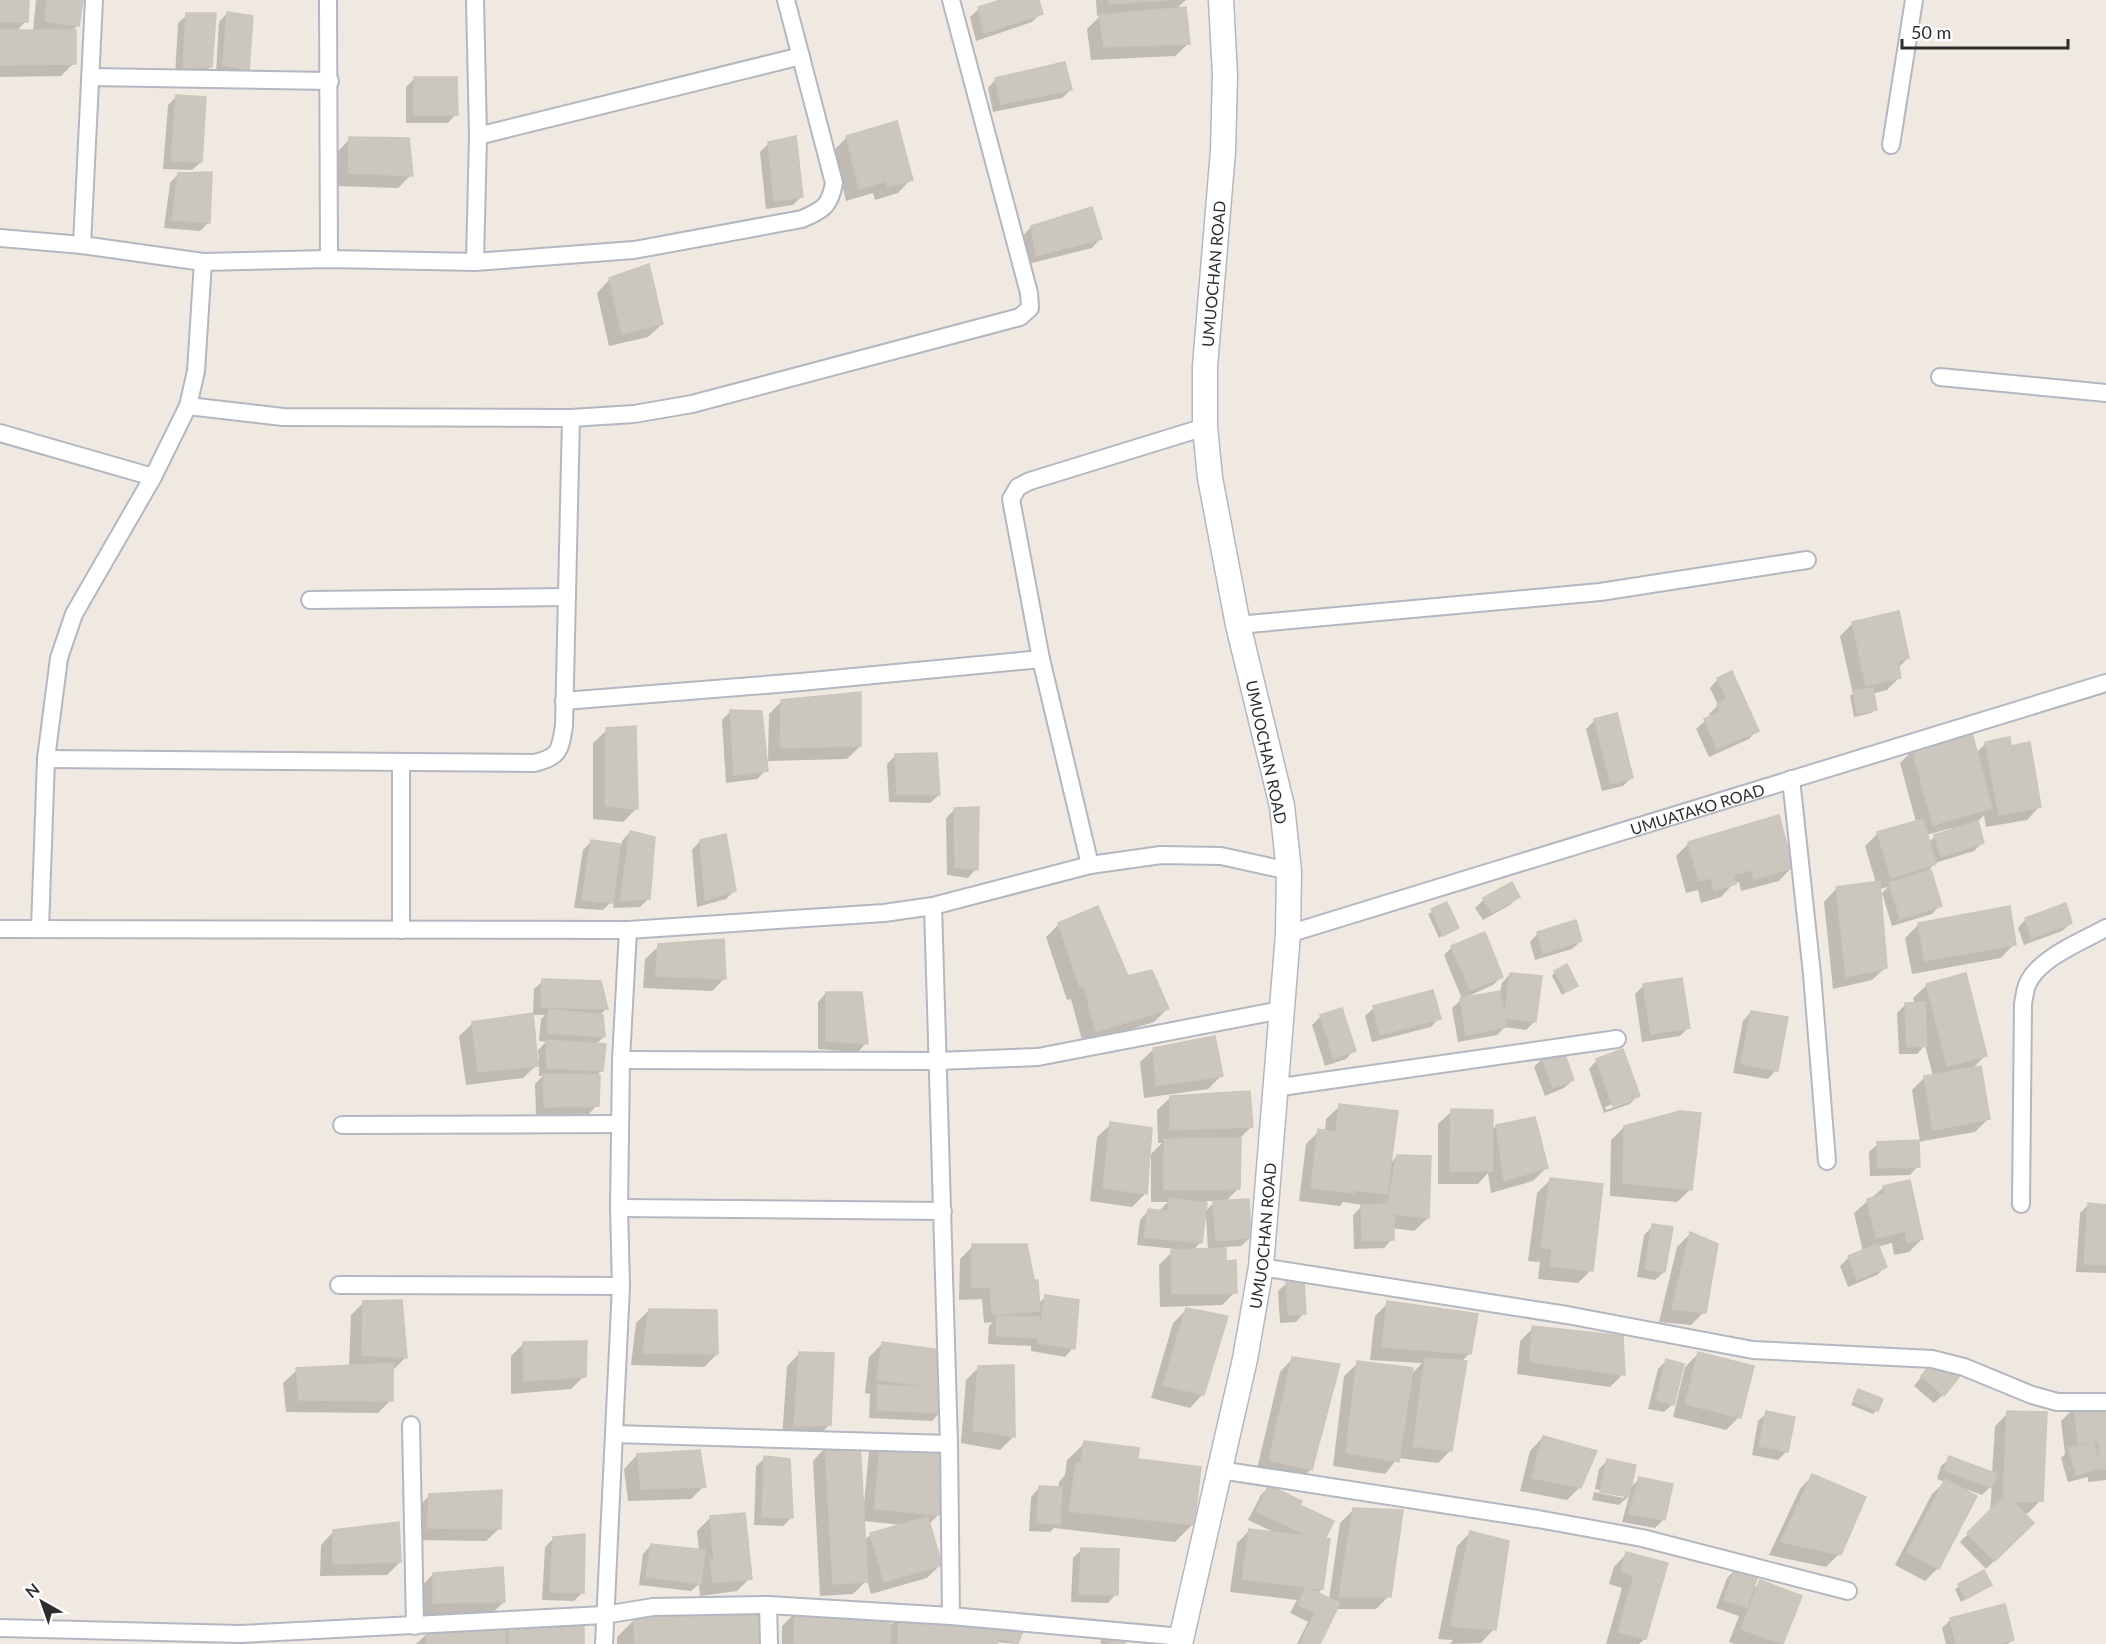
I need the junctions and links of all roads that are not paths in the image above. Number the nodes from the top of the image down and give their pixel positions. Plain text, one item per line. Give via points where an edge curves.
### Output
1 (94, 0) edge
2 (328, 0) edge
3 (475, 0) edge
4 (786, 0) edge
5 (951, 0) edge
6 (1221, 0) edge
7 (1914, 0) edge
8 (801, 56) junction
9 (90, 77) junction
10 (330, 81) junction
11 (478, 136) junction
12 (1891, 145) dead end
13 (0, 238) edge
14 (82, 245) junction
15 (329, 259) junction
16 (203, 262) junction
17 (475, 262) junction
18 (1940, 377) dead end
19 (2106, 393) edge
20 (188, 405) junction
21 (571, 418) junction
22 (1205, 428) junction
23 (0, 434) edge
24 (153, 477) junction
25 (1808, 560) dead end
26 (567, 597) junction
27 (310, 600) dead end
28 (1238, 625) junction
29 (1041, 659) junction
30 (2106, 683) edge
31 (564, 700) junction
32 (46, 759) junction
33 (401, 762) junction
34 (1791, 779) junction
35 (1090, 865) junction
36 (1288, 871) junction
37 (933, 906) junction
38 (0, 928) edge
39 (2106, 928) edge
40 (40, 929) junction
41 (401, 930) junction
42 (628, 930) junction
43 (1288, 934) junction
44 (1281, 1010) junction
45 (1617, 1039) dead end
46 (621, 1060) junction
47 (938, 1062) junction
48 (1274, 1088) junction
49 (620, 1124) junction
50 (342, 1125) dead end
51 (1827, 1161) dead end
52 (2021, 1204) dead end
53 (619, 1208) junction
54 (943, 1211) junction
55 (1261, 1267) junction
56 (339, 1285) dead end
57 (621, 1286) junction
58 (2106, 1402) edge
59 (411, 1425) dead end
60 (614, 1434) junction
61 (949, 1444) junction
62 (1220, 1470) junction
63 (1848, 1591) dead end
64 (768, 1605) junction
65 (604, 1615) junction
66 (951, 1616) junction
67 (415, 1626) junction
68 (0, 1628) edge
69 (240, 1639) edge
70 (1181, 1641) edge
71 (604, 1644) edge
72 (770, 1644) edge

1 - 9 street
2 - 10 street
3 - 11 street
4 - 8 street
5 - 21 street via 1030,308 1020,317 692,404 634,414
6 - 22 street, UMUOCHAN ROAD via 1225,75 1223,151 1205,366
7 - 12 street
8 - 11 street
8 - 17 street via 834,183 831,198 820,211 802,219 634,250
9 - 10 street
9 - 14 street
10 - 15 street
11 - 17 street
13 - 14 street
14 - 16 street
15 - 16 street
15 - 17 street
16 - 20 street via 196,371
18 - 19 street
20 - 21 street via 283,417
20 - 24 street
21 - 26 street
22 - 28 street, UMUOCHAN ROAD via 1210,478
22 - 29 street via 1017,487 1011,499
23 - 24 street
24 - 32 street via 74,614 59,658
25 - 28 street via 1600,592
26 - 27 street
26 - 31 street
28 - 36 street, UMUOCHAN ROAD via 1282,806
29 - 31 street
29 - 35 street
30 - 34 street, UMUATAKO ROAD
31 - 33 street via 560,749 550,759 534,763
32 - 33 street
32 - 40 street
33 - 41 street
34 - 43 street, UMUATAKO ROAD
34 - 51 street
35 - 36 street via 1161,855 1221,856
35 - 37 street
36 - 43 street, UMUOCHAN ROAD
37 - 42 street via 884,913
37 - 47 street
38 - 40 street
39 - 52 street via 2049,959 2027,985 2023,1004
40 - 41 street
41 - 42 street
42 - 46 street
43 - 44 street, UMUOCHAN ROAD
44 - 47 street via 1038,1057
44 - 48 street, UMUOCHAN ROAD
45 - 48 street
46 - 47 street
46 - 49 street
47 - 54 street
48 - 55 street, UMUOCHAN ROAD
49 - 50 street
49 - 53 street
53 - 54 street
53 - 57 street
54 - 61 street
55 - 58 street via 1567,1315 1753,1350 1932,1359 2056,1402
55 - 62 street, UMUOCHAN ROAD
56 - 57 street
57 - 60 street
59 - 67 street
60 - 61 street
60 - 65 street
61 - 66 street
62 - 63 street via 1630,1536
62 - 70 street, UMUOCHAN ROAD
64 - 65 street via 653,1607
64 - 66 street
64 - 72 street
65 - 67 street
65 - 71 street
66 - 70 street
67 - 69 street
68 - 69 street

